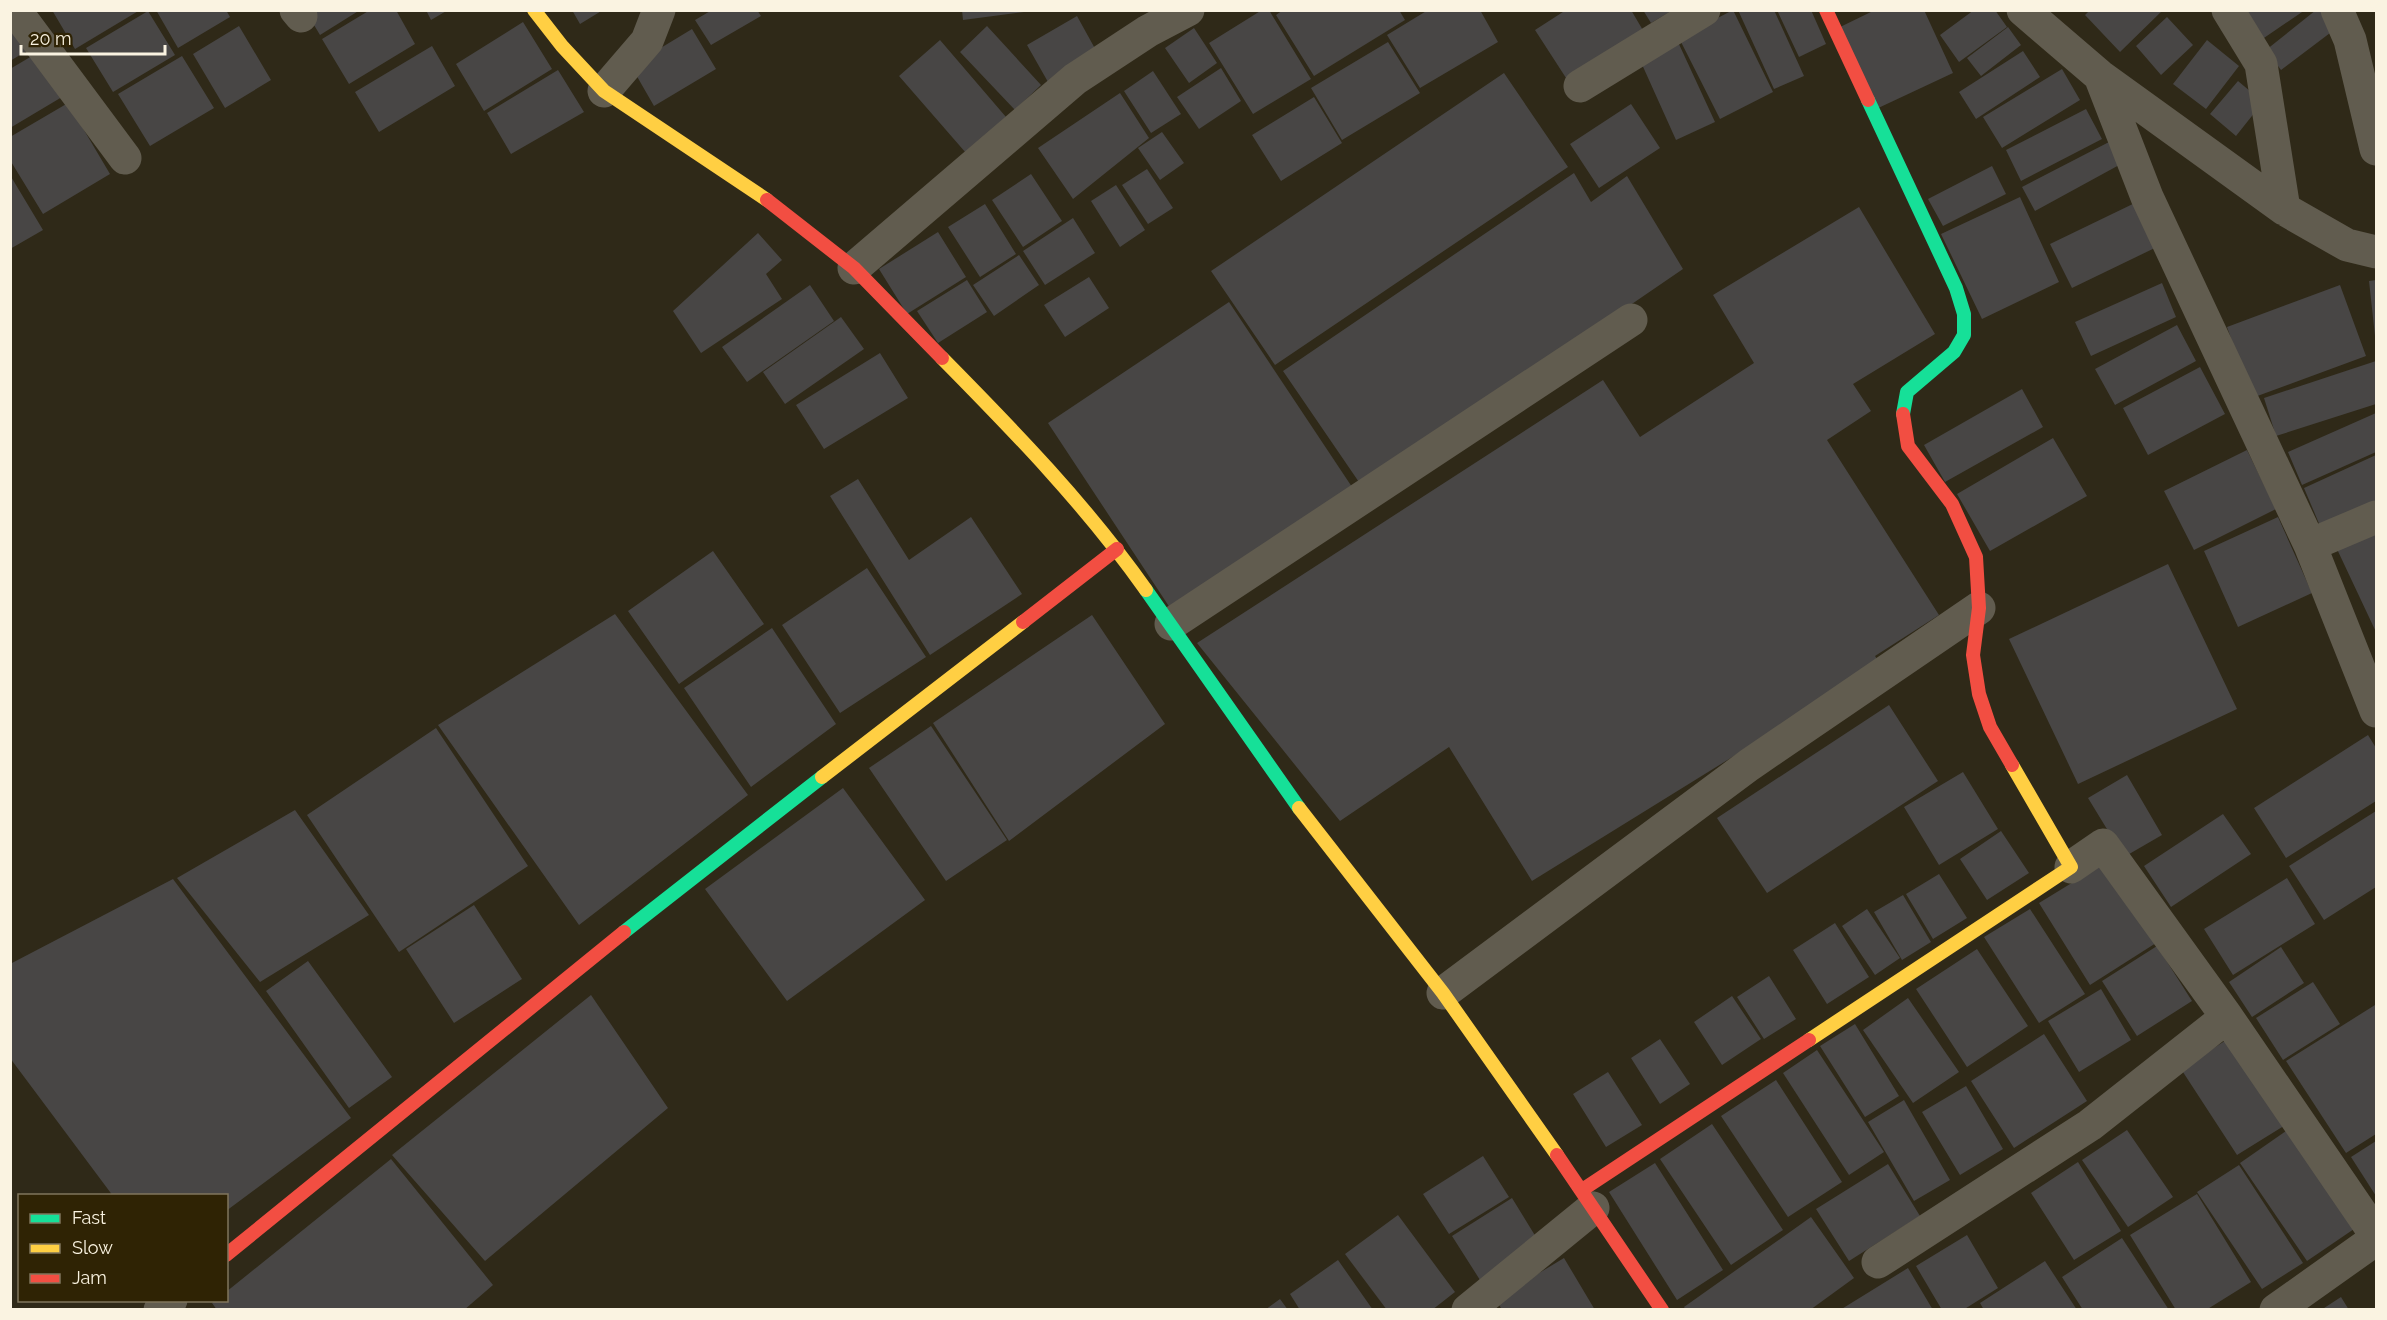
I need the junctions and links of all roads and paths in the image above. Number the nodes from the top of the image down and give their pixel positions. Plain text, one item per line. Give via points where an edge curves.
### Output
1 (15, 10) edge
2 (534, 10) edge
3 (659, 10) edge
4 (1188, 10) edge
5 (1704, 10) edge
6 (1826, 10) edge
7 (2023, 10) edge
8 (2228, 10) edge
9 (2337, 10) edge
10 (1146, 21) edge
11 (2100, 76) junction
12 (1580, 86) dead end
13 (604, 92) junction
14 (2376, 149) edge
15 (125, 158) dead end
16 (2284, 209) junction
17 (2376, 252) edge
18 (854, 268) junction
19 (1631, 321) dead end
20 (2376, 517) edge
21 (2310, 546) junction
22 (1117, 549) junction
23 (1979, 608) junction
24 (1171, 624) junction
25 (2376, 711) edge
26 (2072, 867) junction
27 (1443, 993) junction
28 (2227, 1017) junction
29 (1588, 1199) junction
30 (2376, 1237) edge
31 (228, 1253) edge
32 (1878, 1262) dead end
33 (1468, 1310) edge
34 (1662, 1310) edge
35 (2276, 1310) edge

1 - 15 street
2 - 13 street
3 - 13 street via 646,41
4 - 10 street
5 - 12 street
6 - 23 street via 1956,288 1964,314 1965,335 1954,351 1907,392 1902,418 1908,447 1953,504 1976,557
7 - 11 street
8 - 16 street via 2261,64
9 - 14 street via 2350,40
10 - 18 street
11 - 16 street
11 - 21 street via 2146,197
13 - 18 street via 761,196
16 - 17 street via 2347,245
18 - 22 street via 1020,437
19 - 24 street
20 - 21 street
21 - 25 street
22 - 24 street
22 - 31 street via 621,933
23 - 26 street via 1973,655 1979,694 1990,727
23 - 27 street via 1749,765
24 - 27 street via 1303,814
26 - 28 street via 2103,845
26 - 29 street
27 - 29 street
28 - 30 street
28 - 32 street via 2090,1125
29 - 33 street
29 - 34 street
30 - 35 street

